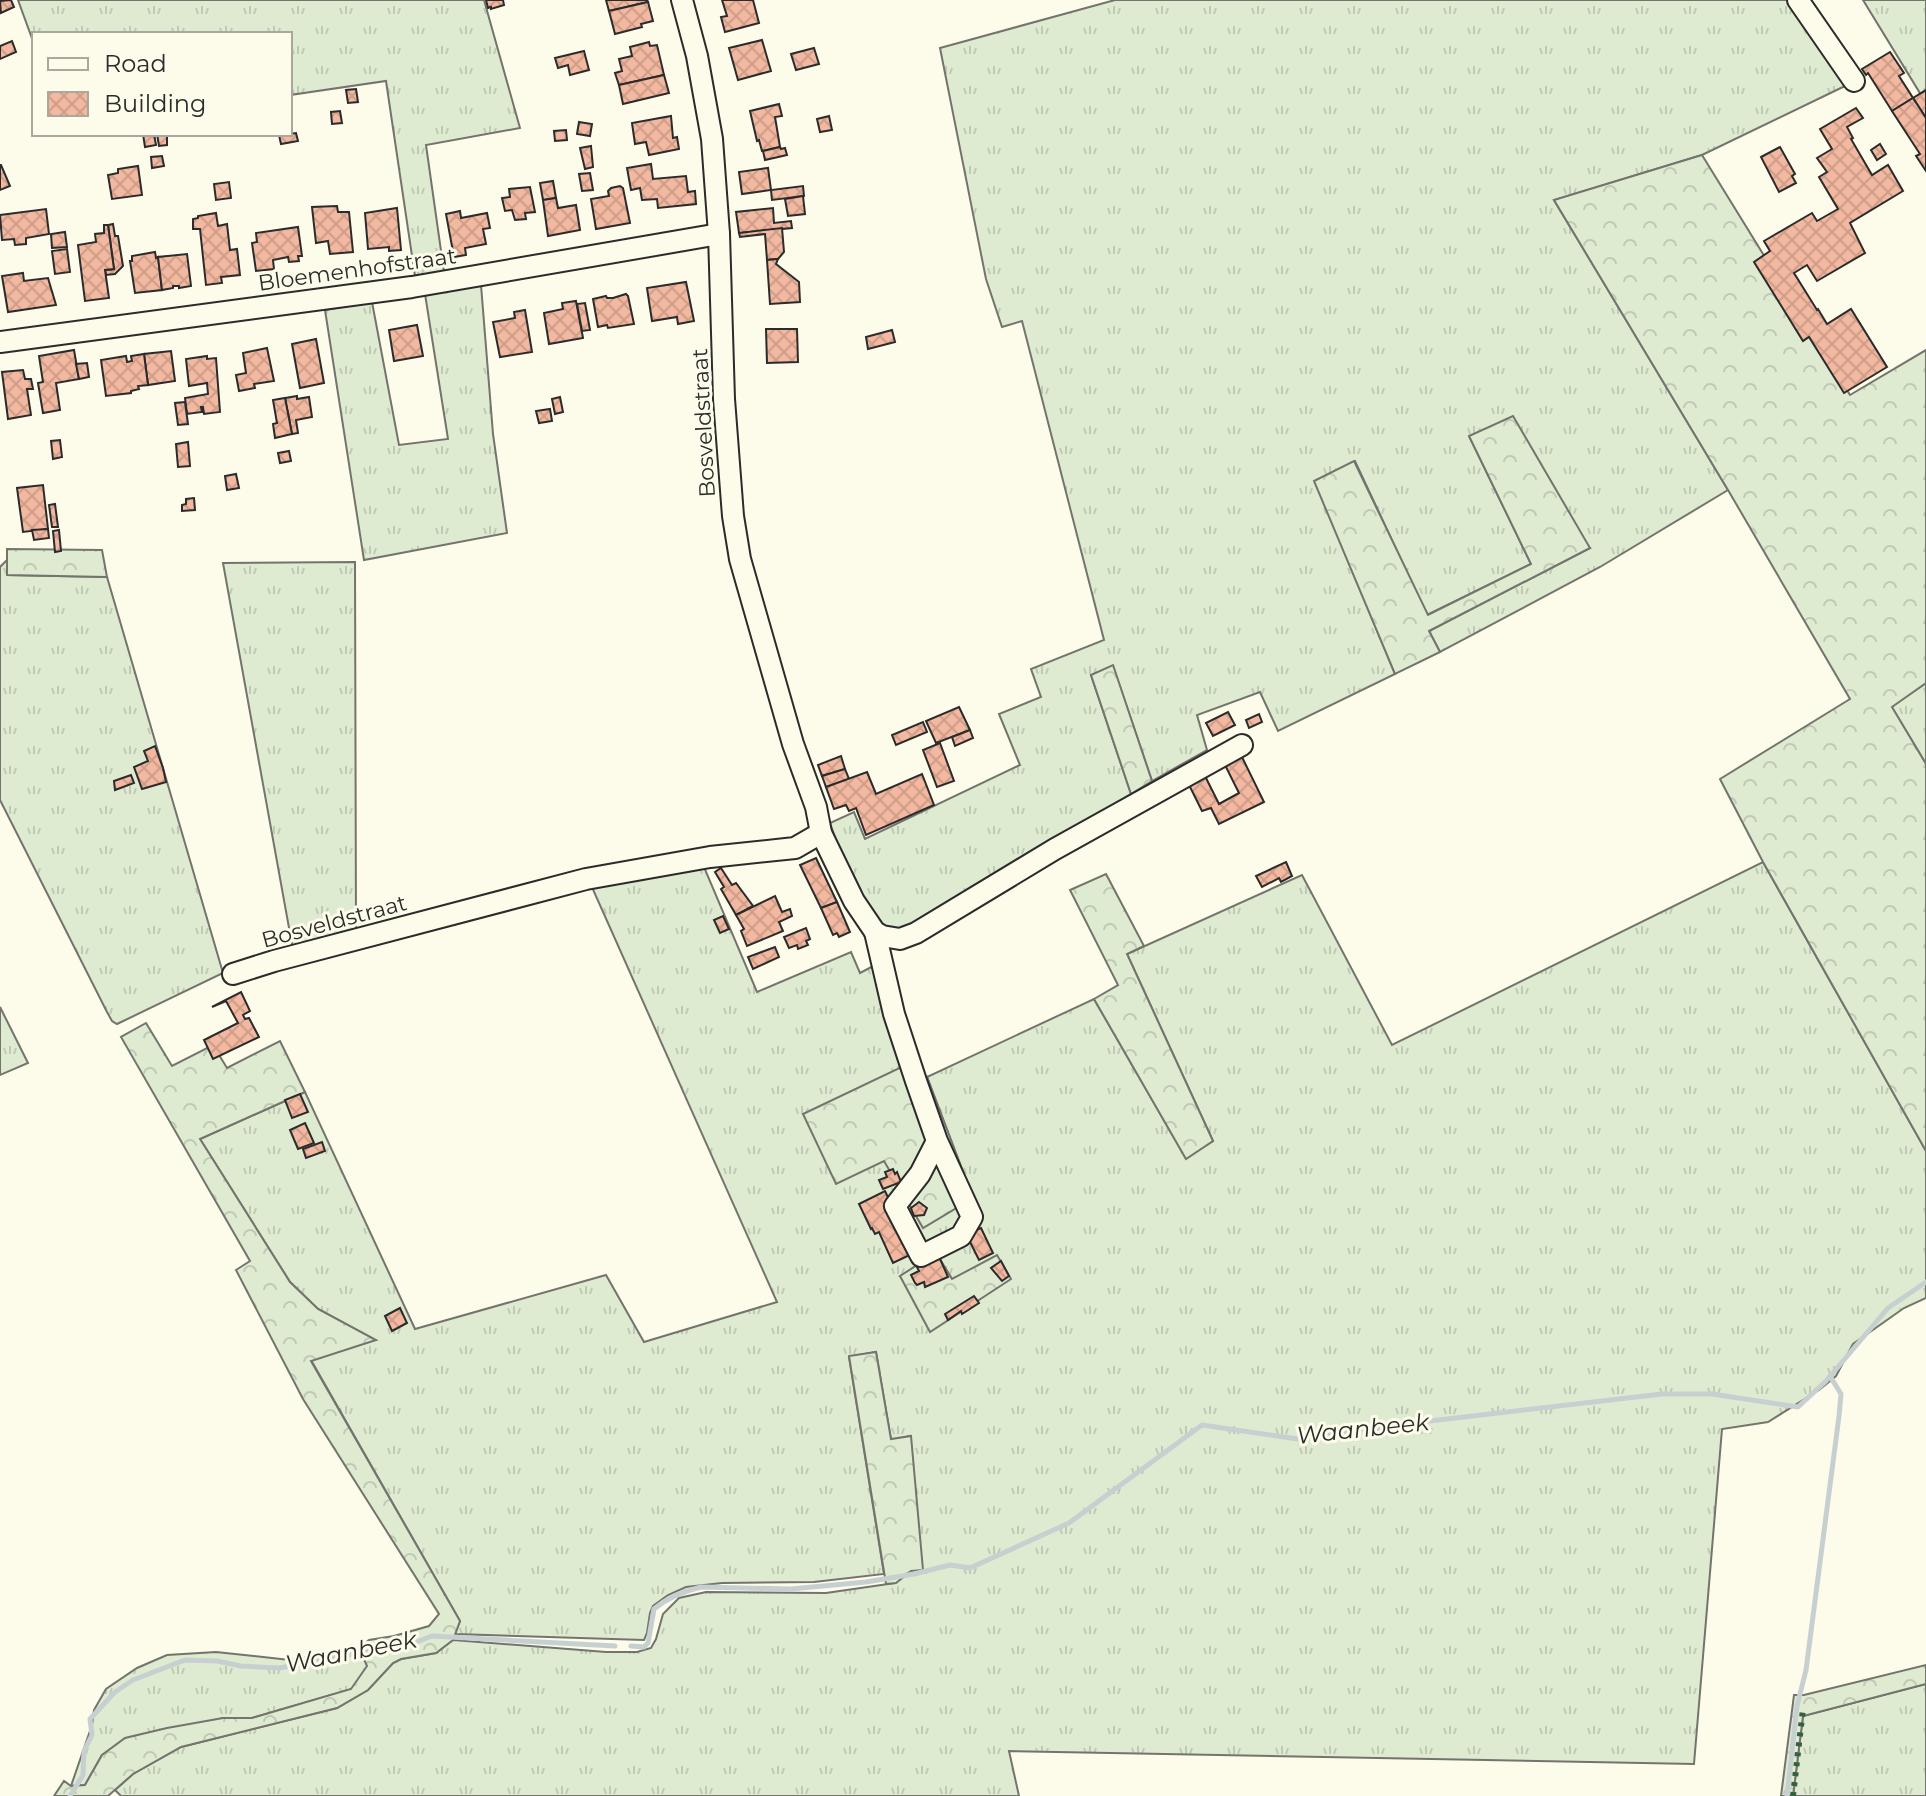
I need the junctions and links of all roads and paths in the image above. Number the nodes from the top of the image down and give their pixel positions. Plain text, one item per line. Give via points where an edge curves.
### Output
1 (682, 0) edge
2 (1798, 0) edge
3 (1854, 81) dead end
4 (719, 234) junction
5 (0, 342) edge
6 (1242, 745) dead end
7 (821, 833) junction
8 (875, 932) junction
9 (233, 974) dead end
10 (937, 1141) junction

1 - 4 street, Bosveldstraat via 712,139
2 - 3 street
4 - 5 street, Bloemenhofstraat via 412,287
4 - 7 street, Bosveldstraat via 724,399 740,559
6 - 8 street via 916,933 900,939
7 - 8 street, Bosveldstraat
7 - 9 street, Bosveldstraat via 795,848 586,879
8 - 10 street via 894,1014
10 - 10 street via 895,1206 921,1256 961,1236 972,1217

